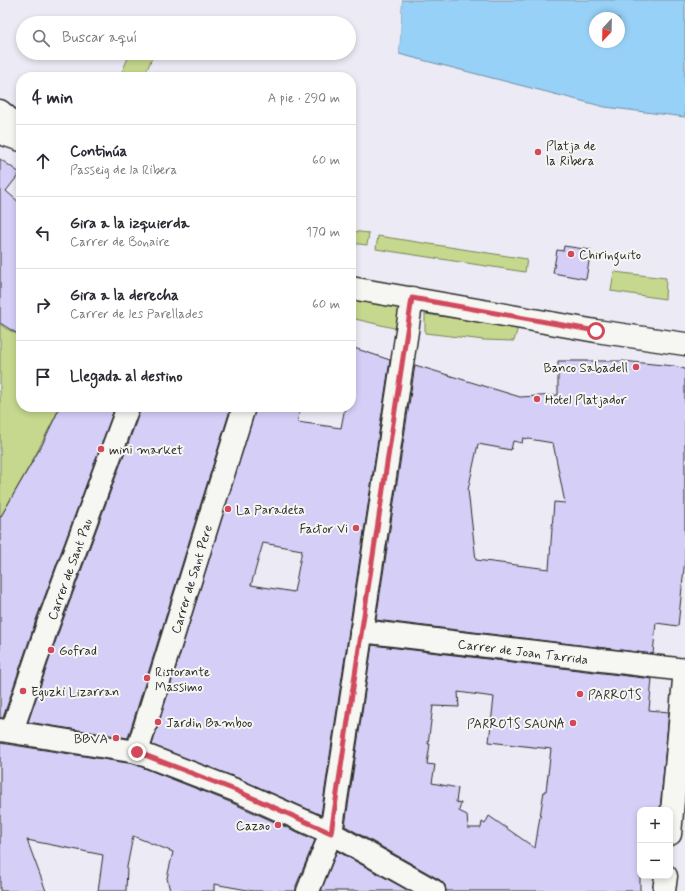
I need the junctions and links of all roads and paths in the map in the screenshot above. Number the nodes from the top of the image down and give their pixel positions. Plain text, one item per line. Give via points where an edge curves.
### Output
1 (0, 112) edge
2 (10, 138) edge
3 (356, 289) edge
4 (412, 298) junction
5 (685, 344) edge
6 (126, 412) edge
7 (242, 412) edge
8 (361, 631) junction
9 (685, 670) edge
10 (6, 731) edge
11 (137, 752) junction
12 (673, 807) edge
13 (331, 833) junction
14 (666, 879) edge
15 (308, 891) edge
16 (434, 891) edge
17 (664, 891) edge

1 - 2 street
3 - 4 street
4 - 5 street
4 - 8 street
6 - 10 street, Carrer de Sant Pau
7 - 11 street, Carrer de Sant Pere
8 - 9 street, Carrer de Joan Tarrida
8 - 13 street
9 - 12 street
10 - 11 street
11 - 13 street via 235,790
13 - 15 street
13 - 16 street
14 - 17 street

